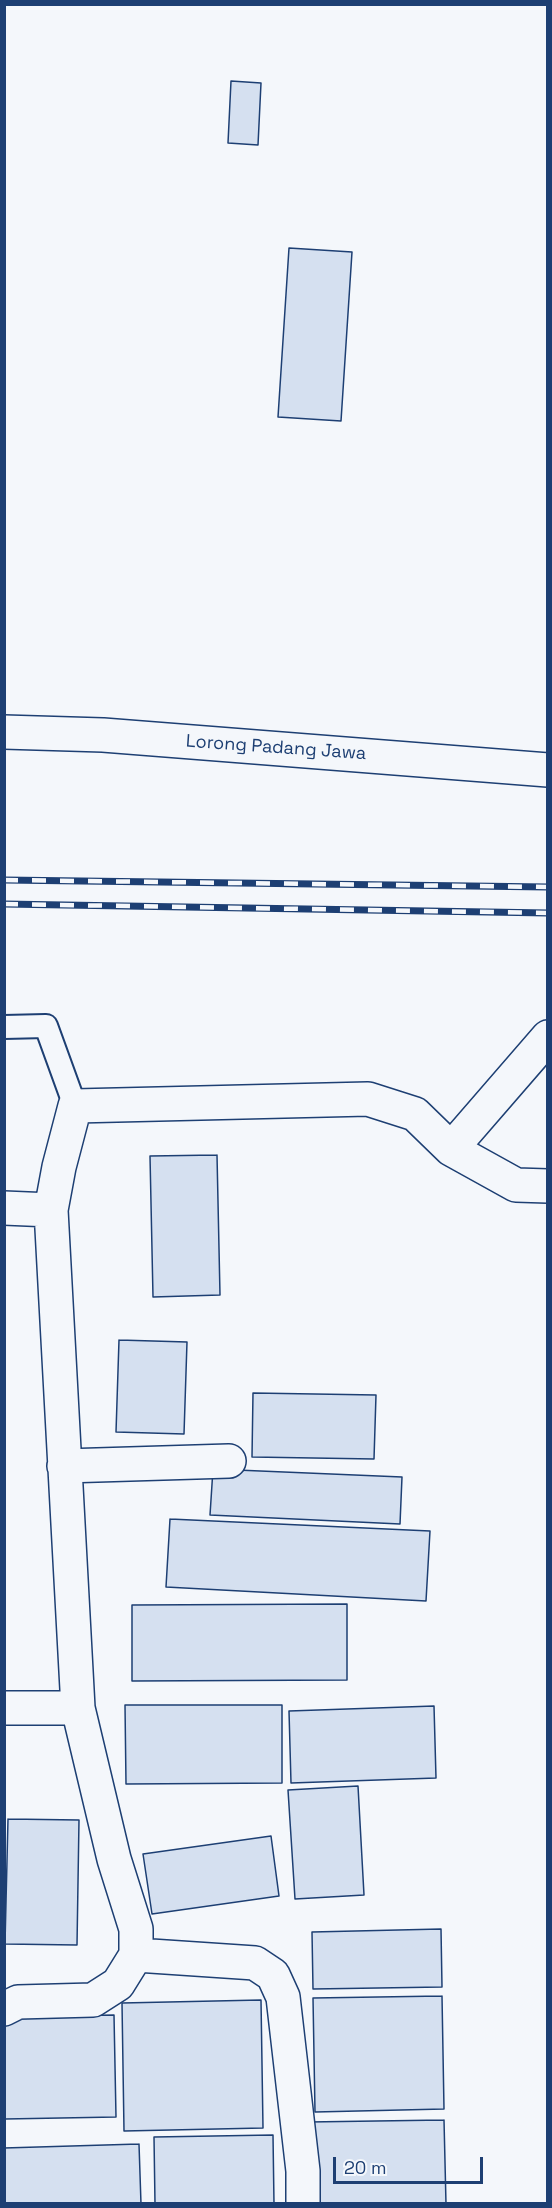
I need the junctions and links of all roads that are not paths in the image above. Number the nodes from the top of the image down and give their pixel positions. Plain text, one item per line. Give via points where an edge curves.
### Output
1 (4, 732) edge
2 (548, 770) edge
3 (4, 1026) edge
4 (548, 1037) edge
5 (75, 1106) junction
6 (450, 1149) junction
7 (548, 1186) edge
8 (4, 1208) edge
9 (51, 1210) junction
10 (229, 1461) dead end
11 (64, 1466) junction
12 (4, 1708) edge
13 (78, 1708) junction
14 (136, 1954) junction
15 (4, 2009) edge
16 (303, 2204) edge

1 - 2 street, Lorong Padang Jawa via 103,735
3 - 5 lane via 46,1026
4 - 6 street
5 - 6 street via 368,1099 415,1114
5 - 9 street
6 - 7 street via 516,1185
8 - 9 street
9 - 11 street
10 - 11 street
11 - 13 street
12 - 13 street
13 - 14 street via 114,1859 136,1929
14 - 15 street via 118,1984 93,2000 18,2002
14 - 16 street via 255,1963 273,1975 283,1997 303,2171

